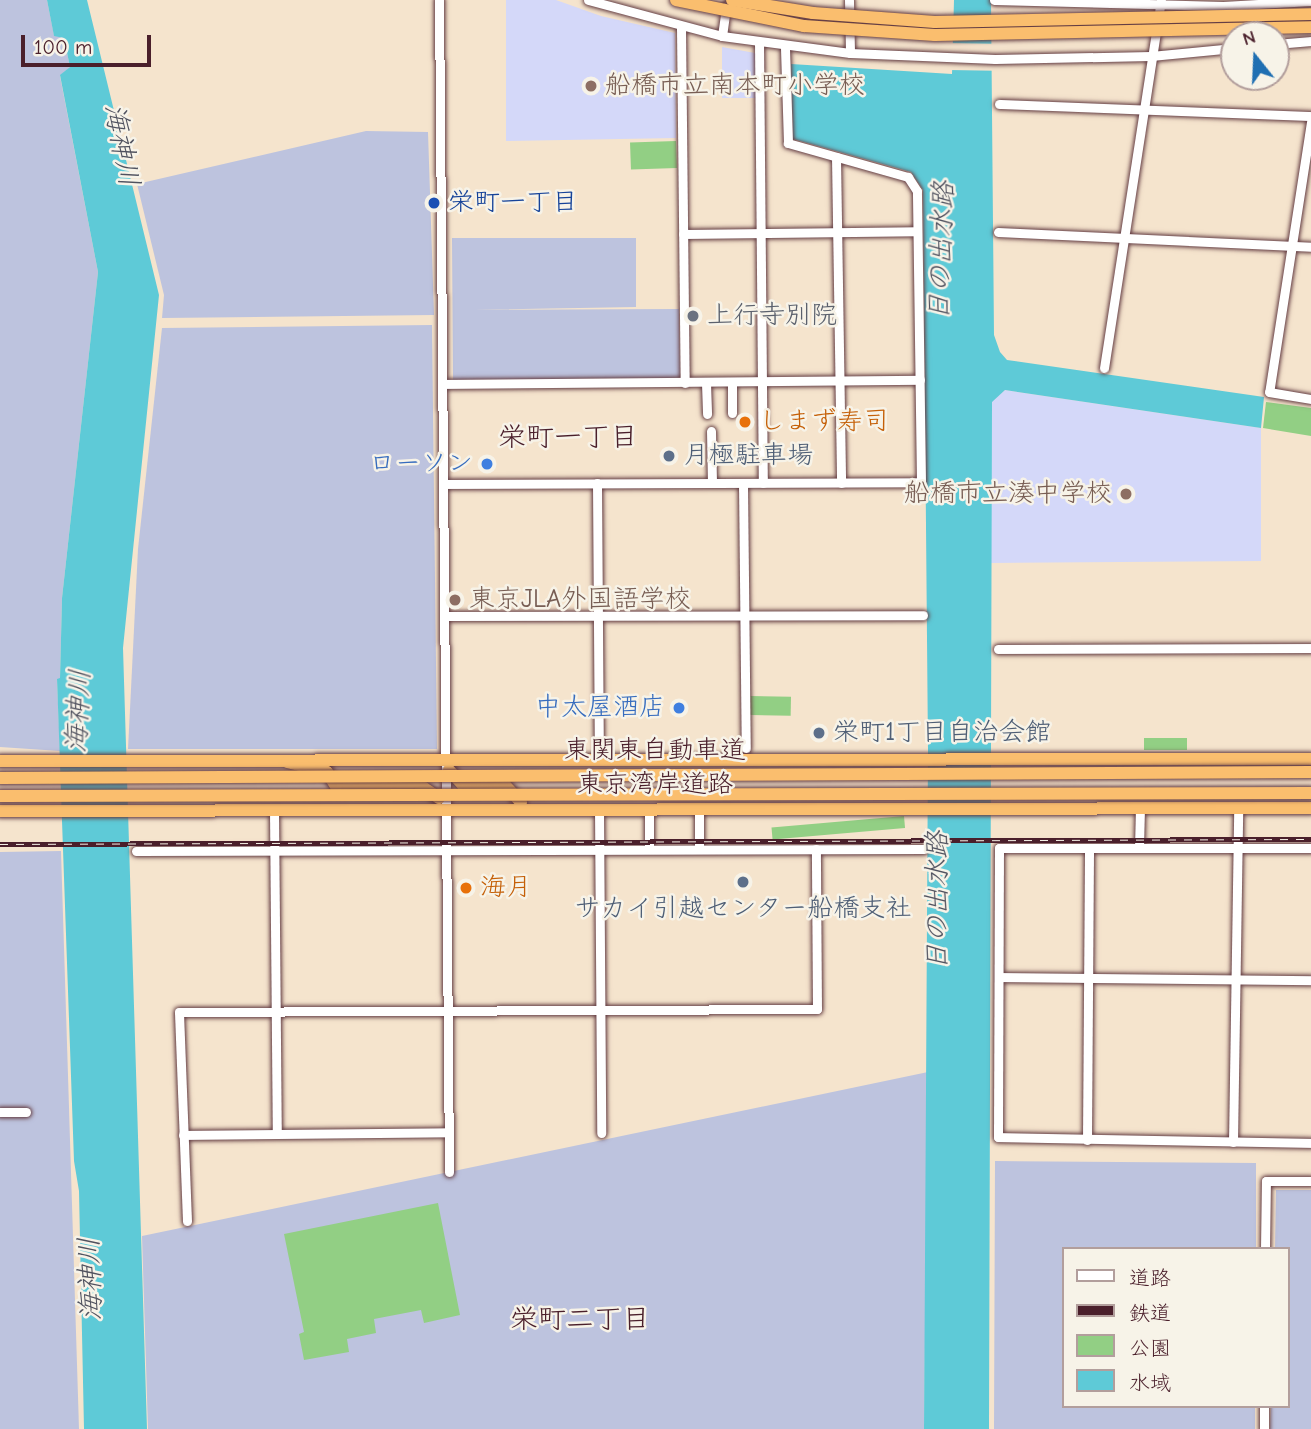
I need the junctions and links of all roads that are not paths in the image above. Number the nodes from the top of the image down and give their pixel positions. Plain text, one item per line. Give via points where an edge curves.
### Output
1 (439, 0) edge
2 (588, 0) edge
3 (676, 0) edge
4 (730, 0) edge
5 (849, 0) edge
6 (994, 0) edge
7 (1311, 1) edge
8 (602, 2) edge
9 (1161, 2) edge
10 (1311, 14) edge
11 (681, 27) junction
12 (1311, 27) edge
13 (722, 36) junction
14 (1311, 41) edge
15 (759, 42) junction
16 (1290, 43) edge
17 (785, 46) junction
18 (1220, 49) edge
19 (850, 53) junction
20 (1151, 56) junction
21 (999, 104) dead end
22 (1144, 109) junction
23 (1311, 116) edge
24 (1311, 122) edge
25 (836, 157) junction
26 (918, 231) junction
27 (837, 232) junction
28 (998, 232) dead end
29 (760, 233) junction
30 (683, 234) junction
31 (1125, 237) junction
32 (1292, 245) junction
33 (1311, 247) edge
34 (1104, 368) dead end
35 (920, 380) junction
36 (839, 381) junction
37 (732, 382) junction
38 (762, 382) junction
39 (685, 383) junction
40 (706, 383) junction
41 (442, 384) junction
42 (1311, 399) edge
43 (732, 413) dead end
44 (707, 414) dead end
45 (711, 430) dead end
46 (712, 483) junction
47 (743, 483) junction
48 (763, 483) junction
49 (841, 483) junction
50 (443, 484) junction
51 (597, 484) junction
52 (598, 615) junction
53 (745, 615) junction
54 (923, 615) dead end
55 (444, 616) junction
56 (1311, 648) edge
57 (998, 649) dead end
58 (746, 748) dead end
59 (0, 755) edge
60 (1311, 759) edge
61 (284, 760) junction
62 (445, 760) junction
63 (0, 761) edge
64 (41, 761) junction
65 (599, 761) junction
66 (1311, 772) edge
67 (0, 778) edge
68 (1311, 793) edge
69 (0, 796) edge
70 (699, 807) junction
71 (1238, 807) junction
72 (579, 808) junction
73 (599, 808) junction
74 (649, 808) junction
75 (1140, 808) junction
76 (1311, 808) edge
77 (446, 809) junction
78 (0, 810) edge
79 (274, 810) junction
80 (1089, 848) junction
81 (1139, 848) junction
82 (1238, 848) junction
83 (1311, 848) edge
84 (446, 849) junction
85 (600, 849) junction
86 (649, 849) junction
87 (699, 849) junction
88 (816, 849) junction
89 (924, 849) dead end
90 (275, 850) junction
91 (136, 851) dead end
92 (1000, 977) junction
93 (1088, 978) junction
94 (1236, 979) junction
95 (1311, 980) edge
96 (600, 1010) junction
97 (446, 1011) junction
98 (276, 1012) junction
99 (0, 1112) edge
100 (26, 1112) dead end
101 (449, 1132) junction
102 (601, 1133) dead end
103 (277, 1134) junction
104 (183, 1135) junction
105 (1087, 1140) junction
106 (1233, 1142) junction
107 (1311, 1143) edge
108 (449, 1172) dead end
109 (1311, 1181) edge
110 (187, 1221) dead end
111 (1265, 1247) edge
112 (1264, 1408) edge
113 (1264, 1429) edge

1 - 41 street
2 - 8 street
3 - 12 highway, bridge via 804,26 935,35
4 - 10 highway, bridge via 813,13 935,22
4 - 13 street
5 - 19 street
6 - 9 street
7 - 9 street
8 - 11 street
9 - 20 street
11 - 13 street
11 - 30 street
13 - 15 street
14 - 16 street
15 - 17 street
15 - 29 street
17 - 19 street
17 - 25 street via 786,138 794,146
18 - 20 street
19 - 20 street via 948,59
20 - 22 street
21 - 22 street
22 - 23 street
22 - 31 street
24 - 32 street
25 - 26 street via 908,177 917,191
25 - 27 street
26 - 27 street
26 - 35 street
27 - 29 street
27 - 36 street
28 - 31 street
29 - 30 street
29 - 38 street
30 - 39 street
31 - 32 street
31 - 34 street
32 - 33 street
32 - 42 street via 1269,392
35 - 36 street
35 - 49 street via 921,482
36 - 38 street
36 - 49 street
37 - 38 street
37 - 40 street
37 - 43 street
38 - 48 street
39 - 40 street
39 - 41 street
40 - 44 street
41 - 50 street
45 - 46 street
46 - 47 street
46 - 51 street
47 - 48 street
47 - 53 street
48 - 49 street
50 - 51 street
50 - 55 street
51 - 52 street
52 - 53 street
52 - 55 street
52 - 65 street
53 - 54 street
53 - 58 street
55 - 62 street
56 - 57 street
59 - 64 highway, 東京湾岸道路
60 - 65 highway, 東京湾岸道路
61 - 62 highway, 東京湾岸道路
61 - 64 highway, 東京湾岸道路
61 - 77 highway via 298,768 327,772 337,788 424,788 433,791
62 - 65 highway, 東京湾岸道路
62 - 72 highway via 457,783 504,784 520,801 575,804
62 - 77 street
63 - 64 highway, 東京湾岸道路
66 - 67 highway, 東関東自動車道, bridge
68 - 69 highway, 東関東自動車道, bridge
70 - 74 highway, 東京湾岸道路
70 - 75 highway, 東京湾岸道路
70 - 87 street
71 - 75 highway, 東京湾岸道路
71 - 76 highway, 東京湾岸道路
71 - 82 street
72 - 73 highway, 東京湾岸道路
72 - 77 highway, 東京湾岸道路
73 - 74 highway, 東京湾岸道路
73 - 85 street
74 - 86 street
75 - 81 street
77 - 79 highway, 東京湾岸道路
77 - 84 street
78 - 79 highway, 東京湾岸道路
79 - 90 street
80 - 81 street
80 - 92 street via 999,848
80 - 93 street
81 - 82 street
82 - 83 street
82 - 94 street
84 - 85 street
84 - 90 street
84 - 97 street
85 - 86 street
85 - 96 street
86 - 87 street
87 - 88 street
88 - 89 street
88 - 96 street via 817,1009
90 - 91 street
90 - 98 street
92 - 93 street
92 - 105 street via 998,1137
93 - 94 street
93 - 105 street
94 - 95 street
94 - 106 street
96 - 97 street
96 - 102 street
97 - 98 street
97 - 101 street
98 - 103 street
98 - 104 street via 179,1012
99 - 100 street
101 - 103 street
101 - 108 street
103 - 104 street
104 - 110 street
105 - 106 street
106 - 107 street
109 - 111 street via 1266,1181
112 - 113 street

